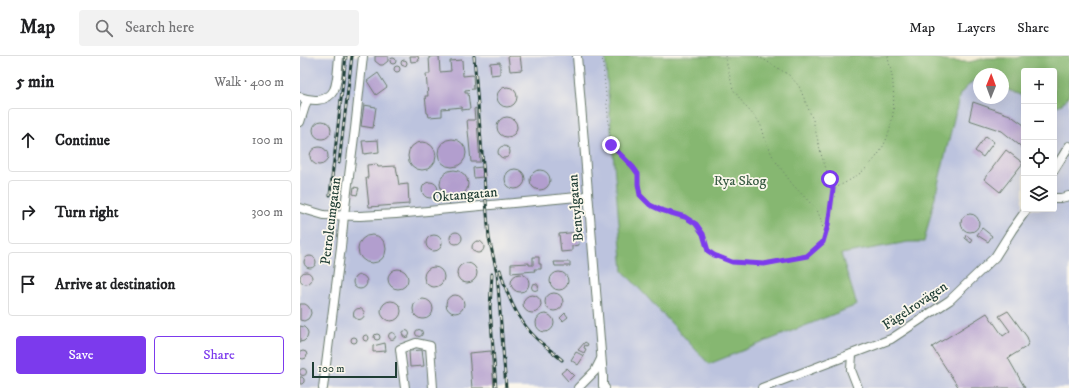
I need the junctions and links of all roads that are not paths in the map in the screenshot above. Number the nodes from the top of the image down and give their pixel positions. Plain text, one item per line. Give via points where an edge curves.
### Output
1 (339, 56) edge
2 (363, 56) edge
3 (577, 56) edge
4 (303, 98) edge
5 (300, 122) edge
6 (1069, 146) edge
7 (1057, 165) edge
8 (588, 196) junction
9 (1069, 196) edge
10 (1057, 198) edge
11 (300, 208) edge
12 (1025, 212) edge
13 (344, 215) junction
14 (852, 354) junction
15 (601, 358) junction
16 (603, 387) edge
17 (323, 388) edge
18 (405, 388) edge
19 (433, 388) edge
20 (578, 388) edge
21 (762, 388) edge
22 (858, 388) edge

1 - 4 lane via 332,92 323,99
2 - 13 lane, Petroleumgatan
3 - 8 lane, Bentylgatan
4 - 5 lane
6 - 7 lane
8 - 13 lane, Oktangatan via 396,214
8 - 15 lane, Bentylgatan
9 - 10 lane
11 - 13 lane, Oktangatan via 324,215
12 - 14 lane, Fågelrovägen via 995,257 950,300 891,339
13 - 17 lane, Petroleumgatan
14 - 21 lane, Fågelrovägen
14 - 22 lane via 851,370
15 - 16 lane
15 - 20 lane via 595,371
18 - 19 lane via 400,349 416,343 430,346

